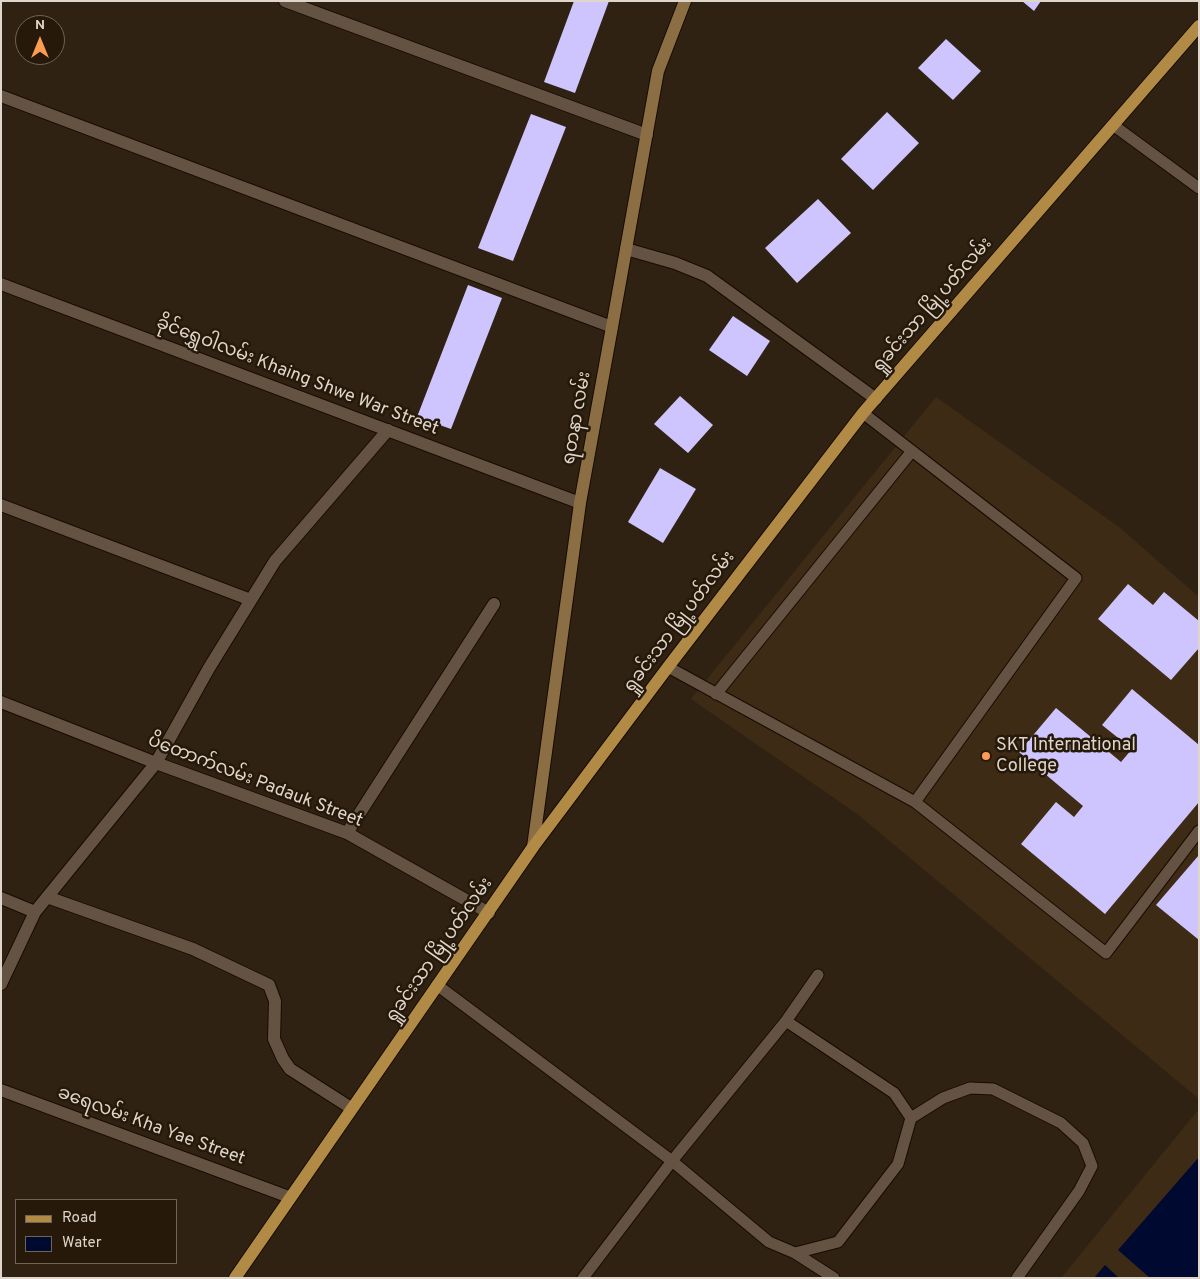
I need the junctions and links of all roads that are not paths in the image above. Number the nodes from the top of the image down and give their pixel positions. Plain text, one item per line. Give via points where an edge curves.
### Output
1 (285, 1) edge
2 (685, 1) edge
3 (1199, 26) edge
4 (1, 96) edge
5 (1113, 125) junction
6 (647, 134) junction
7 (1199, 188) edge
8 (626, 249) junction
9 (1, 284) edge
10 (612, 328) junction
11 (876, 399) junction
12 (863, 413) junction
13 (388, 430) junction
14 (912, 451) junction
15 (580, 503) junction
16 (1, 504) edge
17 (251, 600) junction
18 (494, 604) dead end
19 (668, 667) junction
20 (716, 694) junction
21 (1, 702) edge
22 (156, 763) junction
23 (914, 802) junction
24 (1199, 831) edge
25 (347, 833) junction
26 (533, 847) junction
27 (1, 898) edge
28 (47, 898) junction
29 (36, 912) junction
30 (489, 913) junction
31 (818, 975) dead end
32 (1, 984) edge
33 (437, 985) junction
34 (786, 1021) junction
35 (1, 1090) edge
36 (351, 1108) junction
37 (911, 1118) junction
38 (672, 1161) junction
39 (289, 1197) junction
40 (795, 1253) junction
41 (235, 1278) edge
42 (583, 1278) edge
43 (834, 1278) edge
44 (1017, 1278) edge

1 - 6 street
2 - 6 main road, ရတနာ လမ်း via 658,71
3 - 5 main road, ရှုခင်းသာ မြို့ပတ်လမ်း
4 - 10 street
5 - 7 lane
5 - 11 main road, ရှုခင်းသာ မြို့ပတ်လမ်း
6 - 8 main road, ရတနာ လမ်း
8 - 10 main road, ရတနာ လမ်း
8 - 11 street via 707,276
9 - 13 street, ခိုင်ရွှေဝါလမ်း Khaing Shwe War Street
10 - 15 main road, ရတနာ လမ်း
11 - 12 main road, ရှုခင်းသာ မြို့ပတ်လမ်း
12 - 14 lane
12 - 19 main road, ရှုခင်းသာ မြို့ပတ်လမ်း
13 - 15 street, ခိုင်ရွှေဝါလမ်း Khaing Shwe War Street
13 - 17 street via 276,561
14 - 20 lane
14 - 23 lane via 1076,578
15 - 26 main road, ရတနာ လမ်း
16 - 17 street
17 - 22 street
18 - 25 street
19 - 20 lane
19 - 26 main road, ရှုခင်းသာ မြို့ပတ်လမ်း
20 - 23 lane
21 - 22 street, ပိတောက်လမ်း Padauk Street
22 - 25 street, ပိတောက်လမ်း Padauk Street
22 - 28 street
23 - 24 lane via 1106,953
25 - 30 street, ပိတောက်လမ်း Padauk Street
26 - 30 main road, ရှုခင်းသာ မြို့ပတ်လမ်း
27 - 29 street
28 - 29 street
28 - 36 street via 194,949 269,985 275,1001 274,1039 283,1059 290,1069
29 - 32 street
30 - 33 main road, ရှုခင်းသာ မြို့ပတ်လမ်း
31 - 34 lane
33 - 36 main road, ရှုခင်းသာ မြို့ပတ်လမ်း
33 - 38 lane
34 - 37 lane via 894,1093
34 - 38 lane
35 - 39 street, ခရေလမ်း Kha Yae Street
36 - 39 main road, ရှုခင်းသာ မြို့ပတ်လမ်း
37 - 40 lane via 898,1164 838,1242
37 - 44 lane via 943,1098 970,1088 993,1089 1062,1123 1083,1143 1092,1166 1079,1191
38 - 40 lane via 769,1242
38 - 42 lane
39 - 41 main road, ရှုခင်းသာ မြို့ပတ်လမ်း
40 - 43 lane

